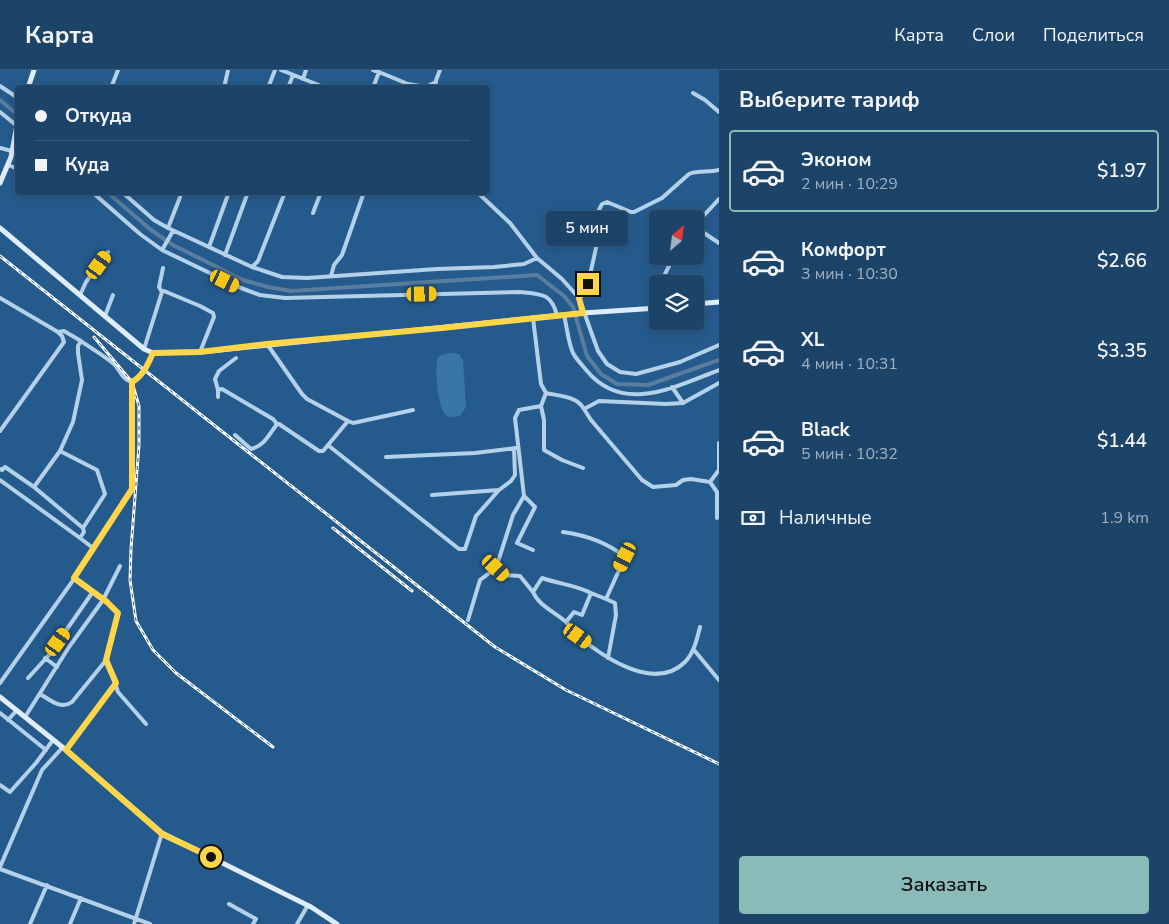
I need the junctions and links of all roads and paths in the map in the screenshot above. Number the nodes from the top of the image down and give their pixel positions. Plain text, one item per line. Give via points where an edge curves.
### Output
1 (34, 70) edge
2 (118, 70) edge
3 (228, 70) edge
4 (275, 70) edge
5 (281, 70) edge
6 (306, 70) edge
7 (373, 70) edge
8 (440, 70) edge
9 (379, 72) junction
10 (293, 75) junction
11 (303, 79) junction
12 (436, 82) junction
13 (29, 85) edge
14 (112, 85) edge
15 (225, 85) edge
16 (269, 85) edge
17 (289, 85) edge
18 (320, 85) edge
19 (374, 85) edge
20 (414, 85) edge
21 (430, 85) edge
22 (434, 85) edge
23 (0, 86) edge
24 (693, 93) dead end
25 (15, 96) edge
26 (0, 112) edge
27 (719, 112) edge
28 (15, 124) edge
29 (15, 136) edge
30 (0, 148) edge
31 (12, 151) junction
32 (8, 165) junction
33 (15, 168) edge
34 (719, 170) edge
35 (0, 183) edge
36 (95, 195) edge
37 (125, 195) edge
38 (181, 195) edge
39 (229, 195) edge
40 (247, 195) edge
41 (284, 195) edge
42 (320, 195) edge
43 (363, 195) edge
44 (480, 195) edge
45 (719, 199) edge
46 (313, 212) dead end
47 (704, 216) edge
48 (0, 228) edge
49 (168, 228) junction
50 (173, 232) junction
51 (704, 232) edge
52 (719, 243) edge
53 (209, 247) junction
54 (163, 249) junction
55 (108, 252) dead end
56 (225, 255) junction
57 (537, 258) junction
58 (163, 268) dead end
59 (252, 268) junction
60 (331, 276) junction
61 (162, 292) junction
62 (80, 295) junction
63 (113, 295) dead end
64 (0, 298) edge
65 (579, 298) junction
66 (719, 302) edge
67 (704, 303) edge
68 (649, 308) edge
69 (583, 313) junction
70 (564, 315) junction
71 (105, 316) junction
72 (557, 316) junction
73 (533, 318) junction
74 (58, 332) junction
75 (81, 341) junction
76 (267, 344) junction
77 (719, 345) edge
78 (144, 349) junction
79 (200, 352) junction
80 (153, 353) junction
81 (236, 358) dead end
82 (719, 370) edge
83 (132, 382) junction
84 (719, 384) edge
85 (672, 388) junction
86 (218, 390) junction
87 (546, 393) junction
88 (218, 397) dead end
89 (683, 402) junction
90 (541, 406) junction
91 (584, 409) junction
92 (413, 410) dead end
93 (348, 421) junction
94 (277, 424) junction
95 (0, 431) edge
96 (235, 436) dead end
97 (719, 443) edge
98 (329, 446) junction
99 (516, 447) junction
100 (60, 450) junction
101 (386, 457) dead end
102 (583, 468) dead end
103 (1, 470) edge
104 (0, 476) edge
105 (0, 480) edge
106 (710, 482) junction
107 (34, 487) junction
108 (498, 490) junction
109 (432, 495) dead end
110 (524, 496) junction
111 (717, 518) dead end
112 (83, 528) junction
113 (563, 532) dead end
114 (80, 538) junction
115 (93, 548) junction
116 (533, 550) dead end
117 (120, 566) dead end
118 (496, 568) junction
119 (74, 578) junction
120 (532, 592) junction
121 (591, 592) junction
122 (92, 593) junction
123 (606, 599) junction
124 (103, 600) junction
125 (468, 620) dead end
126 (566, 622) junction
127 (700, 627) dead end
128 (67, 629) junction
129 (77, 636) junction
130 (694, 650) junction
131 (44, 658) junction
132 (608, 658) junction
133 (106, 660) junction
134 (57, 667) junction
135 (28, 678) dead end
136 (719, 680) edge
137 (0, 683) edge
138 (116, 683) junction
139 (40, 694) junction
140 (0, 697) edge
141 (17, 710) junction
142 (0, 714) edge
143 (25, 717) junction
144 (8, 720) junction
145 (146, 724) dead end
146 (53, 740) junction
147 (64, 749) junction
148 (46, 750) junction
149 (0, 785) edge
150 (162, 834) junction
151 (0, 868) edge
152 (47, 885) junction
153 (81, 898) junction
154 (229, 904) dead end
155 (308, 905) junction
156 (136, 919) junction
157 (30, 924) edge
158 (70, 924) edge
159 (134, 924) edge
160 (150, 924) edge
161 (253, 924) edge
162 (297, 924) edge
163 (337, 924) edge

1 - 13 main road
2 - 14 street
3 - 15 street
4 - 16 street
5 - 10 street
6 - 11 street
7 - 9 street
8 - 12 street
9 - 19 street
9 - 20 street
10 - 11 street
10 - 17 street
11 - 18 street
12 - 21 street
12 - 22 street
23 - 25 street
24 - 27 street
26 - 28 street
29 - 31 main road
30 - 31 street
31 - 32 main road
32 - 33 street
32 - 35 main road
34 - 65 street via 689,174 662,198 634,212 607,202 602,204 598,212 598,239 588,284
36 - 54 street via 140,234
37 - 49 street
38 - 49 street
39 - 53 street
40 - 56 street
41 - 59 street via 258,261
42 - 46 street
43 - 60 street via 342,255
44 - 57 street via 510,223
45 - 47 street
48 - 62 main road
49 - 50 street
50 - 53 street
50 - 54 street
51 - 52 street
53 - 56 street
54 - 72 street via 260,295 285,298 520,292 542,294 554,304
55 - 62 street
56 - 59 street
57 - 60 street via 524,264 494,267
57 - 65 street via 562,278
58 - 61 street
59 - 60 street via 282,277
61 - 78 street
61 - 79 street via 214,313
62 - 71 main road
63 - 71 street
64 - 74 street
65 - 69 street
66 - 67 main road
68 - 69 main road
69 - 70 main road
69 - 77 street via 598,351 607,364 620,372 646,372
70 - 72 main road
70 - 85 street via 573,354 592,376 609,389 633,395
71 - 78 main road
72 - 73 main road
73 - 76 main road
73 - 87 street via 541,384
74 - 75 street
74 - 95 street via 64,342
75 - 83 street via 108,359 125,379
75 - 100 street via 78,346 82,380 79,396 73,422
76 - 79 main road
76 - 93 street via 302,394
78 - 80 main road
79 - 80 main road
80 - 83 street via 145,370
81 - 86 street via 219,371 215,379
82 - 85 street
83 - 115 street via 132,489
84 - 89 street
85 - 89 street
86 - 88 street
86 - 94 street via 222,389
87 - 90 street
87 - 91 street via 571,398
89 - 91 street via 599,401
90 - 99 street via 519,410 515,418
90 - 102 street via 544,450
91 - 106 street via 642,480 653,487 676,485 683,480
92 - 93 street via 353,423
93 - 98 street
94 - 96 street via 258,447 251,449
94 - 98 street via 319,451
97 - 106 street via 718,470
98 - 108 street via 459,549 465,549 476,516
99 - 101 street via 475,454
99 - 108 street via 515,475
99 - 110 street
100 - 107 street
100 - 112 street via 97,470 105,494
103 - 104 street
103 - 107 street via 5,467
105 - 114 street
106 - 111 street via 717,492
107 - 112 street
108 - 109 street
110 - 116 street via 535,507 517,542
110 - 118 street
112 - 114 street
113 - 123 street via 580,534 616,549 625,557
114 - 115 street
115 - 119 street
117 - 124 street
118 - 120 street via 504,575 520,576
118 - 125 street via 480,580
119 - 122 street
119 - 137 street
120 - 121 street via 542,578
120 - 126 street
121 - 123 street
121 - 126 street via 582,614 574,612
122 - 124 street
122 - 128 street
123 - 132 street via 615,603 616,614
124 - 129 street
124 - 133 street via 118,613
126 - 132 street via 578,636
127 - 130 street
128 - 129 street
128 - 131 street
129 - 134 street
130 - 132 street via 670,673 629,669
130 - 136 street
131 - 134 street
131 - 135 street
133 - 138 street
133 - 139 street via 67,706
134 - 139 street
138 - 145 street via 118,692
138 - 147 street
139 - 143 street
140 - 141 main road
141 - 143 main road
141 - 144 street
142 - 144 street
143 - 146 main road
144 - 148 street
146 - 147 main road
146 - 148 street
147 - 150 main road
147 - 151 street via 42,770
148 - 149 street via 10,792
150 - 155 main road
150 - 156 street
151 - 152 street
152 - 153 street
152 - 157 street
153 - 156 street
153 - 158 street
154 - 161 street via 256,919
155 - 162 street
155 - 163 main road
156 - 159 street
156 - 160 street

